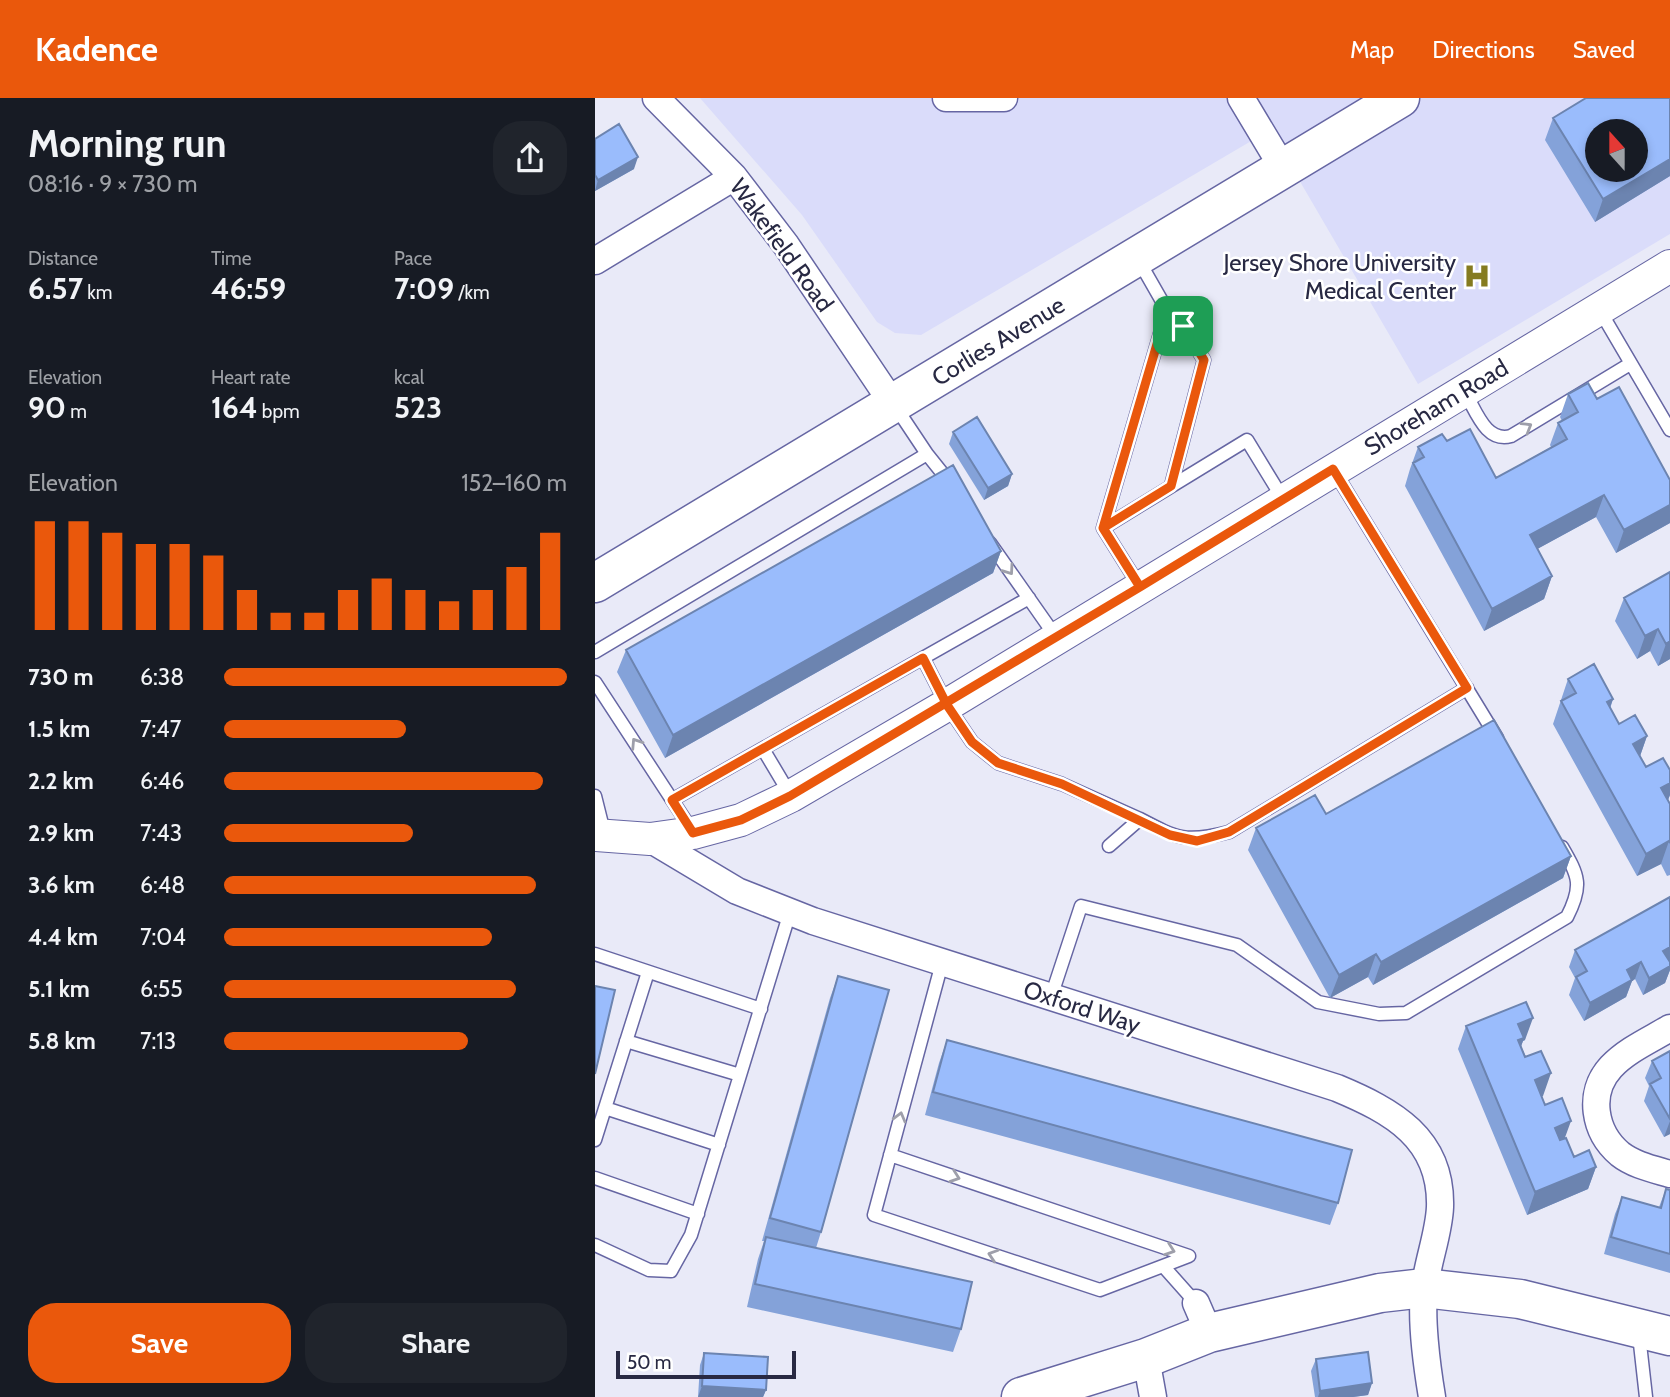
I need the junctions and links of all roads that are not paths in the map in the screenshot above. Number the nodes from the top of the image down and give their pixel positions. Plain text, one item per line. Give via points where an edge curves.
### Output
1 (656, 98) edge
2 (946, 98) edge
3 (1004, 98) edge
4 (1241, 98) edge
5 (1401, 98) edge
6 (1283, 168) junction
7 (734, 177) junction
8 (1137, 258) junction
9 (595, 261) edge
10 (1665, 274) edge
11 (1599, 309) junction
12 (1167, 310) junction
13 (1630, 365) junction
14 (1464, 390) junction
15 (893, 404) junction
16 (1670, 430) edge
17 (927, 454) junction
18 (1333, 469) junction
19 (1171, 486) junction
20 (958, 496) edge
21 (1283, 499) junction
22 (1103, 528) junction
23 (981, 529) edge
24 (595, 583) edge
25 (1140, 587) junction
26 (1029, 598) junction
27 (1058, 638) junction
28 (595, 652) edge
29 (923, 658) junction
30 (595, 682) edge
31 (1467, 688) junction
32 (947, 705) junction
33 (764, 749) junction
34 (1506, 753) edge
35 (595, 796) edge
36 (790, 796) junction
37 (672, 800) junction
38 (1140, 819) junction
39 (1553, 832) edge
40 (693, 833) junction
41 (598, 835) edge
42 (650, 839) junction
43 (1109, 846) dead end
44 (790, 912) junction
45 (595, 954) edge
46 (942, 963) junction
47 (648, 972) junction
48 (1051, 997) junction
49 (761, 1009) junction
50 (1670, 1028) edge
51 (626, 1041) junction
52 (740, 1075) junction
53 (605, 1108) junction
54 (595, 1140) edge
55 (719, 1145) junction
56 (890, 1155) junction
57 (1670, 1174) edge
58 (595, 1178) edge
59 (698, 1213) junction
60 (595, 1245) edge
61 (1164, 1267) junction
62 (1424, 1289) junction
63 (1202, 1318) junction
64 (1654, 1331) edge
65 (1146, 1358) junction
66 (1021, 1397) edge
67 (1153, 1397) edge
68 (1432, 1397) edge
69 (1646, 1397) edge

1 - 7 street, Wakefield Road
2 - 3 street
4 - 6 street
5 - 6 main road, Corlies Avenue
6 - 8 main road, Corlies Avenue
7 - 9 street
7 - 15 street, Wakefield Road via 786,245
8 - 12 lane
8 - 15 main road, Corlies Avenue
10 - 11 street, Shoreham Road
11 - 13 lane
11 - 14 street, Shoreham Road
12 - 19 lane via 1204,360
12 - 22 lane
14 -> 13 lane via 1491,435 1499,439
13 - 16 lane
14 - 18 street, Shoreham Road
15 - 17 lane
15 - 24 main road, Corlies Avenue
17 - 20 lane
17 - 28 lane
18 - 21 street, Shoreham Road
18 - 31 lane
19 - 21 lane via 1247,440
19 - 22 lane
21 - 25 street, Shoreham Road
22 - 25 lane
23 -> 26 lane
25 - 27 street, Shoreham Road
26 - 27 lane
26 - 29 lane
27 - 32 street, Shoreham Road
29 - 32 lane
29 - 33 lane
37 -> 30 lane
31 - 34 lane
31 - 38 lane via 1229,832 1197,841 1170,835
32 - 36 street, Shoreham Road
32 - 38 lane via 972,742 998,763 1062,784
33 - 36 lane
33 - 37 lane
35 - 41 lane via 603,828
36 - 40 street, Shoreham Road via 741,820
37 - 40 lane
38 - 43 lane
39 - 48 lane via 1579,883 1567,917 1406,1013 1379,1014 1318,1002 1237,944 1081,906
40 - 42 street, Shoreham Road
41 - 42 street, Oxford Way
42 - 44 street, Oxford Way via 737,891
44 - 46 street, Oxford Way
44 - 49 lane
45 - 47 lane
46 - 48 street, Oxford Way
56 -> 46 lane
47 - 49 lane
47 - 51 lane
48 - 62 street, Oxford Way via 1337,1088 1384,1108 1414,1132 1436,1173 1440,1208
49 - 52 lane
50 - 57 street via 1609,1069 1598,1087 1595,1104 1599,1124 1620,1154
51 - 52 lane
51 - 53 lane
52 - 55 lane
53 - 54 lane
53 - 55 lane
55 - 59 lane
56 -> 61 lane via 1189,1256
61 -> 56 lane via 1100,1290 874,1215
58 - 59 lane
59 - 60 lane via 678,1259 663,1273
61 - 63 lane
62 - 63 main road
62 - 64 main road via 1507,1297
62 - 68 street, Oxford Way
63 - 65 main road
64 - 69 lane
65 - 66 main road
65 - 67 street

